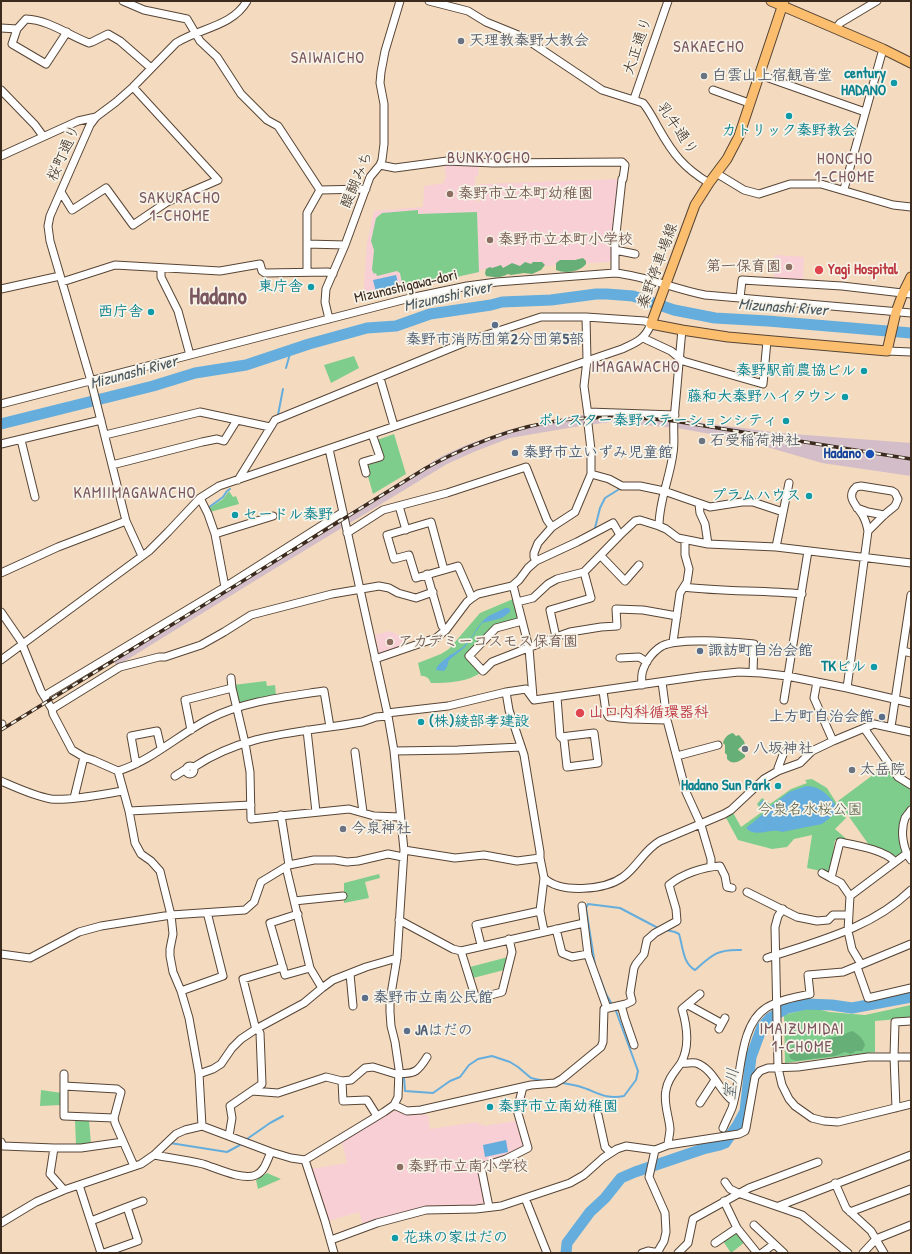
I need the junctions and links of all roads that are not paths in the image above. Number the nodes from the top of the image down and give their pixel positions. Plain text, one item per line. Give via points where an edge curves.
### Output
1 (123, 1) edge
2 (247, 1) edge
3 (400, 1) edge
4 (430, 1) edge
5 (668, 1) edge
6 (771, 1) edge
7 (877, 1) edge
8 (784, 3) edge
9 (1, 28) edge
10 (17, 29) junction
11 (836, 29) junction
12 (67, 32) junction
13 (195, 34) junction
14 (883, 49) junction
15 (911, 64) edge
16 (151, 68) junction
17 (760, 75) junction
18 (133, 87) junction
19 (1, 90) edge
20 (713, 90) dead end
21 (635, 100) junction
22 (749, 103) junction
23 (865, 112) junction
24 (96, 118) junction
25 (43, 136) junction
26 (1, 156) edge
27 (380, 165) junction
28 (716, 173) junction
29 (709, 183) junction
30 (366, 189) junction
31 (844, 189) junction
32 (320, 190) junction
33 (62, 192) junction
34 (911, 207) edge
35 (307, 244) junction
36 (345, 245) junction
37 (615, 250) junction
38 (635, 254) dead end
39 (161, 268) junction
40 (307, 272) junction
41 (615, 273) junction
42 (333, 274) junction
43 (911, 277) edge
44 (61, 279) junction
45 (665, 287) junction
46 (1, 289) edge
47 (907, 294) edge
48 (740, 298) junction
49 (911, 313) edge
50 (896, 314) junction
51 (586, 317) junction
52 (329, 319) junction
53 (652, 322) junction
54 (682, 330) junction
55 (643, 338) junction
56 (767, 341) junction
57 (888, 348) junction
58 (911, 352) edge
59 (190, 355) junction
60 (680, 358) junction
61 (587, 360) junction
62 (380, 378) junction
63 (92, 383) junction
64 (1, 404) edge
65 (675, 414) junction
66 (100, 419) junction
67 (237, 420) junction
68 (588, 424) dead end
69 (394, 426) junction
70 (270, 427) junction
71 (372, 434) junction
72 (105, 435) junction
73 (21, 440) junction
74 (1, 444) edge
75 (329, 449) junction
76 (112, 465) junction
77 (366, 474) dead end
78 (591, 474) junction
79 (238, 480) junction
80 (789, 483) dead end
81 (664, 491) junction
82 (35, 497) dead end
83 (200, 498) junction
84 (699, 504) junction
85 (399, 506) junction
86 (857, 508) junction
87 (343, 512) junction
88 (783, 512) junction
89 (884, 515) junction
90 (273, 516) dead end
91 (126, 521) junction
92 (660, 526) junction
93 (552, 527) junction
94 (406, 530) junction
95 (868, 531) junction
96 (347, 533) junction
97 (215, 534) junction
98 (620, 535) junction
99 (685, 540) junction
100 (708, 544) junction
101 (776, 547) junction
102 (808, 551) junction
103 (142, 556) junction
104 (601, 556) junction
105 (864, 558) junction
106 (536, 561) junction
107 (911, 563) edge
108 (639, 565) dead end
109 (444, 570) junction
110 (584, 572) junction
111 (1, 573) edge
112 (427, 574) junction
113 (512, 586) junction
114 (225, 587) junction
115 (684, 587) junction
116 (360, 589) junction
117 (432, 592) junction
118 (802, 594) junction
119 (911, 595) edge
120 (472, 598) junction
121 (517, 602) junction
122 (1, 612) edge
123 (677, 616) junction
124 (4, 620) edge
125 (522, 621) junction
126 (446, 630) junction
127 (556, 637) junction
128 (674, 642) junction
129 (23, 644) junction
130 (528, 648) junction
131 (903, 651) junction
132 (911, 653) edge
133 (620, 658) dead end
134 (375, 659) junction
135 (1, 660) edge
136 (647, 662) junction
137 (754, 672) junction
138 (787, 676) junction
139 (231, 678) dead end
140 (662, 682) junction
141 (817, 682) junction
142 (642, 685) junction
143 (232, 688) junction
144 (846, 688) junction
145 (603, 691) junction
146 (506, 692) junction
147 (44, 696) junction
148 (533, 697) junction
149 (557, 698) junction
150 (895, 699) junction
151 (784, 700) dead end
152 (911, 703) edge
153 (236, 708) junction
154 (52, 709) junction
155 (387, 714) junction
156 (667, 720) junction
157 (330, 727) junction
158 (890, 727) junction
159 (864, 728) junction
160 (190, 730) junction
161 (307, 730) junction
162 (911, 732) edge
163 (561, 737) junction
164 (833, 741) junction
165 (245, 743) junction
166 (718, 745) dead end
167 (521, 746) junction
168 (161, 748) junction
169 (394, 751) junction
170 (355, 752) dead end
171 (784, 752) dead end
172 (677, 756) junction
173 (84, 758) junction
174 (136, 764) junction
175 (118, 771) junction
176 (778, 771) junction
177 (175, 776) dead end
178 (1, 781) edge
179 (911, 785) edge
180 (123, 791) junction
181 (74, 798) junction
182 (251, 805) junction
183 (911, 810) edge
184 (129, 811) junction
185 (316, 812) junction
186 (363, 812) junction
187 (281, 815) junction
188 (400, 817) junction
189 (700, 825) junction
190 (403, 854) junction
191 (906, 854) junction
192 (540, 858) junction
193 (911, 860) edge
194 (895, 862) junction
195 (288, 866) junction
196 (711, 866) junction
197 (822, 873) dead end
198 (544, 878) junction
199 (831, 878) junction
200 (732, 888) dead end
201 (911, 890) edge
202 (747, 892) dead end
203 (343, 896) dead end
204 (850, 896) junction
205 (294, 901) junction
206 (582, 906) dead end
207 (783, 909) junction
208 (540, 911) junction
209 (298, 914) junction
210 (171, 915) junction
211 (849, 915) junction
212 (208, 916) dead end
213 (399, 920) junction
214 (584, 923) junction
215 (556, 928) junction
216 (848, 930) junction
217 (544, 931) junction
218 (509, 939) junction
219 (911, 944) edge
220 (481, 945) junction
221 (461, 951) junction
222 (1, 954) edge
223 (588, 954) junction
224 (776, 955) junction
225 (397, 958) junction
226 (767, 958) dead end
227 (859, 966) junction
228 (283, 967) junction
229 (310, 968) junction
230 (350, 974) junction
231 (322, 988) junction
232 (911, 988) edge
233 (181, 990) junction
234 (700, 994) dead end
235 (776, 1003) junction
236 (688, 1005) junction
237 (353, 1006) dead end
238 (620, 1006) junction
239 (609, 1008) junction
240 (911, 1021) edge
241 (721, 1023) dead end
242 (256, 1029) junction
243 (634, 1045) dead end
244 (911, 1056) edge
245 (427, 1057) dead end
246 (894, 1057) junction
247 (681, 1063) junction
248 (778, 1068) junction
249 (64, 1074) dead end
250 (199, 1074) junction
251 (399, 1074) junction
252 (715, 1080) junction
253 (342, 1081) junction
254 (64, 1086) junction
255 (523, 1087) junction
256 (252, 1092) junction
257 (733, 1101) junction
258 (700, 1103) dead end
259 (911, 1104) edge
260 (394, 1105) junction
261 (896, 1108) junction
262 (598, 1115) dead end
263 (377, 1116) junction
264 (114, 1118) junction
265 (202, 1126) junction
266 (723, 1128) dead end
267 (229, 1136) junction
268 (1, 1142) edge
269 (123, 1142) junction
270 (668, 1145) junction
271 (54, 1148) junction
272 (655, 1150) junction
273 (271, 1152) junction
274 (610, 1152) junction
275 (154, 1155) junction
276 (911, 1155) edge
277 (305, 1160) junction
278 (818, 1162) dead end
279 (134, 1166) junction
280 (725, 1182) dead end
281 (835, 1184) junction
282 (79, 1185) junction
283 (911, 1189) edge
284 (64, 1190) junction
285 (738, 1193) junction
286 (525, 1198) junction
287 (143, 1201) dead end
288 (724, 1201) junction
289 (779, 1206) junction
290 (127, 1207) junction
291 (489, 1207) junction
292 (850, 1212) junction
293 (91, 1220) junction
294 (1, 1223) edge
295 (754, 1225) dead end
296 (911, 1225) edge
297 (737, 1228) junction
298 (876, 1239) junction
299 (331, 1240) junction
300 (715, 1243) dead end
301 (774, 1244) junction
302 (102, 1253) edge
303 (334, 1253) edge
304 (547, 1253) edge
305 (642, 1253) edge
306 (658, 1253) edge
307 (678, 1253) edge
308 (757, 1253) edge
309 (762, 1253) edge
310 (784, 1253) edge
311 (848, 1253) edge
312 (864, 1253) edge
313 (884, 1253) edge

1 - 13 street via 144,10 187,19
2 - 13 street, 桜町通り via 231,18
3 - 27 street, 醍醐みち via 381,72 384,144
4 - 21 street, 乳牛通り via 468,11 486,22 523,37 602,90
5 - 21 street, 大正通り via 634,96
6 - 8 main road
7 - 11 street via 840,23
8 - 11 main road
8 - 17 main road, 秦野停車場線
9 - 10 street
10 - 12 street via 29,19
10 - 12 street via 12,44 46,64
11 - 14 main road
12 - 16 street via 89,43 108,34
13 - 16 street, 桜町通り via 176,43
13 - 32 street via 217,57 241,94 267,120 278,126
14 - 15 main road
14 - 23 street
16 - 18 street, 桜町通り
17 - 22 main road, 秦野停車場線
17 - 23 street
18 - 24 street, 桜町通り
18 - 33 street via 218,180 167,202 133,225 106,188 72,210
19 - 25 street
20 - 22 street
21 - 29 street, 乳牛通り via 646,106 679,160
22 - 28 main road, 秦野停車場線 via 736,142
23 - 31 street
24 - 25 street via 78,121
24 - 33 street, 桜町通り via 90,125
25 - 26 street
27 - 30 street, 醍醐みち via 372,174
27 - 37 street via 395,168 447,162 622,162 625,165
28 - 29 main road, 秦野停車場線
28 - 31 street via 744,190 759,194 797,183 821,184
29 - 45 main road, 秦野停車場線 via 695,205
30 - 32 street
30 - 36 street, 醍醐みち
31 - 34 street via 878,201
32 - 35 street via 307,213
33 - 44 street, 桜町通り via 48,226
35 - 36 street
35 - 40 street
36 - 42 street, 醍醐みち
37 - 38 street
37 - 41 street
39 - 40 street via 220,271 260,264 265,273
39 - 44 street via 115,265
39 - 59 street via 161,277 178,311
40 - 42 street
41 - 45 street, Mizunashigawa-dori via 642,277
41 - 52 street, Mizunashigawa-dori via 467,286
42 - 52 street, 醍醐みち via 325,298
43 - 47 main road
44 - 46 street
44 - 63 street, 桜町通り
45 - 48 street, Mizunashigawa-dori via 705,295
45 - 53 main road, 秦野停車場線
47 - 48 street via 842,286 742,280
47 - 50 main road
48 - 50 street, Mizunashigawa-dori
49 - 50 street, Mizunashigawa-dori
50 - 57 main road
51 - 53 street
51 - 61 street
51 - 62 street via 541,317 468,341
52 - 59 street, Mizunashigawa-dori
53 - 54 main road, 秦野停車場線
53 - 55 street
54 - 56 main road, 秦野停車場線
54 - 60 street
55 - 60 street
55 - 61 street via 622,349
56 - 57 main road, 秦野停車場線
56 - 60 street via 763,384 708,370
57 - 58 street
59 - 63 street, Mizunashigawa-dori
60 - 65 street
61 - 65 street via 584,386 588,414
61 - 69 street
62 - 69 street
62 - 70 street via 275,420
63 - 64 street, Mizunashigawa-dori
63 - 66 street, 桜町通り
65 - 81 street via 671,466
66 - 72 street, 桜町通り
66 - 73 street
67 - 70 street
67 - 72 street via 200,412
67 - 76 street via 224,441 217,439 202,442
68 - 78 street
69 - 71 street
70 - 79 street
71 - 75 street
71 - 77 street via 380,457 363,462
72 - 76 street, 桜町通り
73 - 74 street
73 - 82 street
75 - 79 street
75 - 87 street
76 - 91 street, 桜町通り
78 - 81 street via 622,486 640,486
78 - 93 street via 575,512
79 - 83 street via 219,486
80 - 88 street
81 - 84 street
81 - 92 street via 659,515
83 - 97 street
83 - 103 street via 157,544
84 - 88 street via 710,507 753,502
84 - 100 street
85 - 93 street via 447,493 526,466
85 - 94 street
85 - 96 street via 383,510
86 - 89 street
86 - 89 street via 851,496 856,487 892,491 897,496 897,503
86 - 95 street via 864,518
87 - 96 street
87 - 114 street
88 - 101 street
89 - 95 street
90 - 97 street
91 - 103 street, 桜町通り
91 - 111 street via 58,547
92 - 98 street via 635,521
92 - 99 street
93 - 106 street via 538,543 534,553
94 - 109 street via 431,522
94 - 112 street via 387,535 394,559 409,555 416,578
95 - 105 street
96 - 116 street
97 - 114 street
98 - 104 street
98 - 106 street via 613,523
99 - 100 street
99 - 115 street via 685,555 689,569
100 - 101 street
101 - 102 street
102 - 105 street
102 - 118 street
103 - 129 street
104 - 108 street via 625,581
104 - 110 street
105 - 107 street
105 - 144 street
106 - 113 street
109 - 112 street
109 - 120 street via 458,566
110 - 121 street via 548,584 533,598
110 - 127 street via 591,598 550,610
112 - 117 street
113 - 120 street via 478,594
113 - 121 street
114 - 147 street
115 - 118 street
115 - 123 street via 680,593
116 - 117 street via 379,586 416,598
116 - 134 street
116 - 154 street via 251,615 201,645 165,657 120,667
117 - 126 street via 442,626
118 - 138 street
119 - 131 street
120 - 126 street
121 - 125 street
122 - 124 street
123 - 127 street via 643,610 616,609 617,626 570,632
123 - 128 street
124 - 129 street
125 - 130 street
125 - 130 street via 496,628 469,656 483,671 492,662
126 - 134 street via 429,642
127 - 130 street
128 - 136 street via 655,651
128 - 137 street via 754,644
129 - 135 street
129 - 147 street
130 - 148 street
131 - 132 street
131 - 150 street
133 - 136 street via 639,657
134 - 155 street
136 - 142 street via 641,676
137 - 138 street
137 - 140 street via 724,673
138 - 141 street
138 - 151 street
139 - 143 street
140 - 142 street
140 - 156 street
141 - 144 street
141 - 164 street via 814,698
142 - 145 street
143 - 153 street
143 - 160 street via 185,700
144 - 150 street
145 - 149 street
145 - 156 street via 609,717
146 - 148 street via 526,689
146 - 155 street via 448,706
146 - 167 street
147 - 154 street
148 - 149 street via 534,700
149 - 163 street
150 - 152 street
150 - 158 street
153 - 157 street via 262,700 324,691
153 - 160 street via 208,719
153 - 165 street
154 - 173 street via 70,747
155 - 157 street via 362,722
155 - 169 street
156 - 172 street
157 - 161 street
158 - 159 street via 874,724
158 - 162 street
159 - 164 street
159 - 179 street via 898,777
160 - 168 street
161 - 165 street
161 - 185 street
163 - 163 street via 564,740 567,767 598,763 594,733
164 - 176 street via 812,751 800,763
165 - 177 street
165 - 182 street via 250,772
166 - 172 street
167 - 169 street
167 - 192 street
168 - 174 street
168 - 174 street via 157,731 131,736
169 - 188 street
170 - 186 street
171 - 176 street
172 - 189 street via 686,792
173 - 175 street
173 - 181 street
174 - 175 street
175 - 180 street
176 - 189 street via 757,785 731,810
178 - 181 street via 52,799
180 - 181 street
180 - 184 street
182 - 184 street
182 - 187 street via 251,819
183 - 191 street via 904,825
184 - 210 street via 135,843 141,854 160,871
185 - 186 street via 348,809
185 - 187 street
186 - 188 street via 374,816
187 - 195 street
188 - 190 street
189 - 196 street
189 - 198 street via 651,846 622,878 610,883 571,888 556,886
190 - 192 street via 455,858 484,855 518,861
190 - 195 street via 388,854 347,862 314,860
190 - 213 street
191 - 193 street
191 - 194 street
192 - 198 street
194 - 199 street via 869,848 840,842
194 - 204 street
195 - 205 street
195 - 210 street via 261,882 254,902 245,910
196 - 200 street via 720,866 728,887
196 - 238 street via 675,880 669,886 677,921 647,940 644,954 634,968 630,994 632,1001
197 - 199 street
198 - 208 street
199 - 204 street via 841,883
201 - 216 street via 876,916
202 - 207 street
203 - 205 street
204 - 211 street
205 - 209 street
206 - 214 street
207 - 211 street via 817,922 828,920 834,915
207 - 224 street via 775,927
208 - 217 street
208 - 220 street via 476,925
209 - 228 street via 270,923
209 - 229 street
210 - 222 street via 101,926 80,932 30,958
210 - 233 street via 173,934 170,956
211 - 216 street
212 - 233 street via 224,976
213 - 221 street
213 - 225 street
214 - 215 street
214 - 223 street
215 - 217 street
215 - 223 street via 562,952 572,957
216 - 224 street
216 - 227 street
217 - 218 street
218 - 220 street
218 - 221 street via 512,952 502,992 476,999
219 - 227 street
220 - 221 street
223 - 239 street
224 - 226 street
224 - 235 street
225 - 230 street
225 - 251 street via 390,1012
227 - 232 street via 868,998
227 - 235 street via 843,972 808,975 810,994
228 - 229 street via 286,975
228 - 242 street via 243,979
229 - 231 street
230 - 231 street via 333,980
230 - 237 street
231 - 242 street via 304,1003
233 - 250 street
234 - 236 street
235 - 248 street
235 - 257 street via 758,1015 749,1030
236 - 241 street
236 - 247 street via 682,1009 687,1039
238 - 239 street
238 - 243 street
239 - 255 street via 604,1008 601,1047 555,1083
240 - 246 street via 895,1022
242 - 250 street via 232,1048 221,1064
242 - 256 street via 260,1033 262,1084
244 - 246 street
245 - 251 street via 420,1068 412,1073
246 - 248 street via 868,1057
246 - 261 street
247 - 252 street via 696,1063 710,1072
247 - 270 street via 671,1076 665,1096 670,1130
248 - 261 street via 789,1099 812,1118 838,1122
248 - 270 street via 764,1069 755,1077 744,1131 739,1134
249 - 254 street
250 - 265 street
251 - 253 street via 373,1067 365,1068 351,1080
251 - 260 street via 398,1097
252 - 257 street
252 - 258 street
253 - 256 street via 326,1078 278,1093
253 - 263 street via 343,1101 367,1100
254 - 264 street via 64,1116
254 - 264 street via 117,1089 121,1092
255 - 260 street via 422,1110 407,1111
255 - 291 street via 517,1110 528,1148 506,1159 481,1166
256 - 267 street via 230,1106 232,1118
257 - 266 street
259 - 261 street
260 - 263 street
262 - 274 street via 605,1147
263 - 277 street
264 - 269 street
265 - 267 street
265 - 275 street via 176,1134
267 - 273 street
268 - 271 street via 3,1146
269 - 271 street via 81,1148
269 - 279 street
270 - 272 street
271 - 284 street via 50,1174
272 - 274 street via 626,1146
272 - 306 street via 649,1177 665,1213 666,1232
273 - 275 street via 262,1172 255,1176 229,1173 202,1164
273 - 277 street
274 - 286 street via 584,1175 570,1183
275 - 279 street
276 - 281 street
277 - 299 street
278 - 285 street
279 - 282 street
280 - 285 street via 730,1189
281 - 289 street
281 - 292 street via 842,1202
282 - 284 street
282 - 293 street
283 - 292 street
284 - 294 street via 36,1202
285 - 288 street
285 - 289 street
286 - 291 street
286 - 304 street
287 - 290 street
288 - 297 street
288 - 307 street via 693,1219 688,1243
289 - 311 street via 802,1215
290 - 293 street
290 - 302 street via 138,1241
291 - 299 street via 426,1210 377,1223
292 - 298 street
293 - 302 street
295 - 301 street
296 - 298 street
297 - 300 street
297 - 308 street
298 - 312 street
298 - 313 street
299 - 303 street
301 - 309 street
301 - 310 street
305 - 306 street

